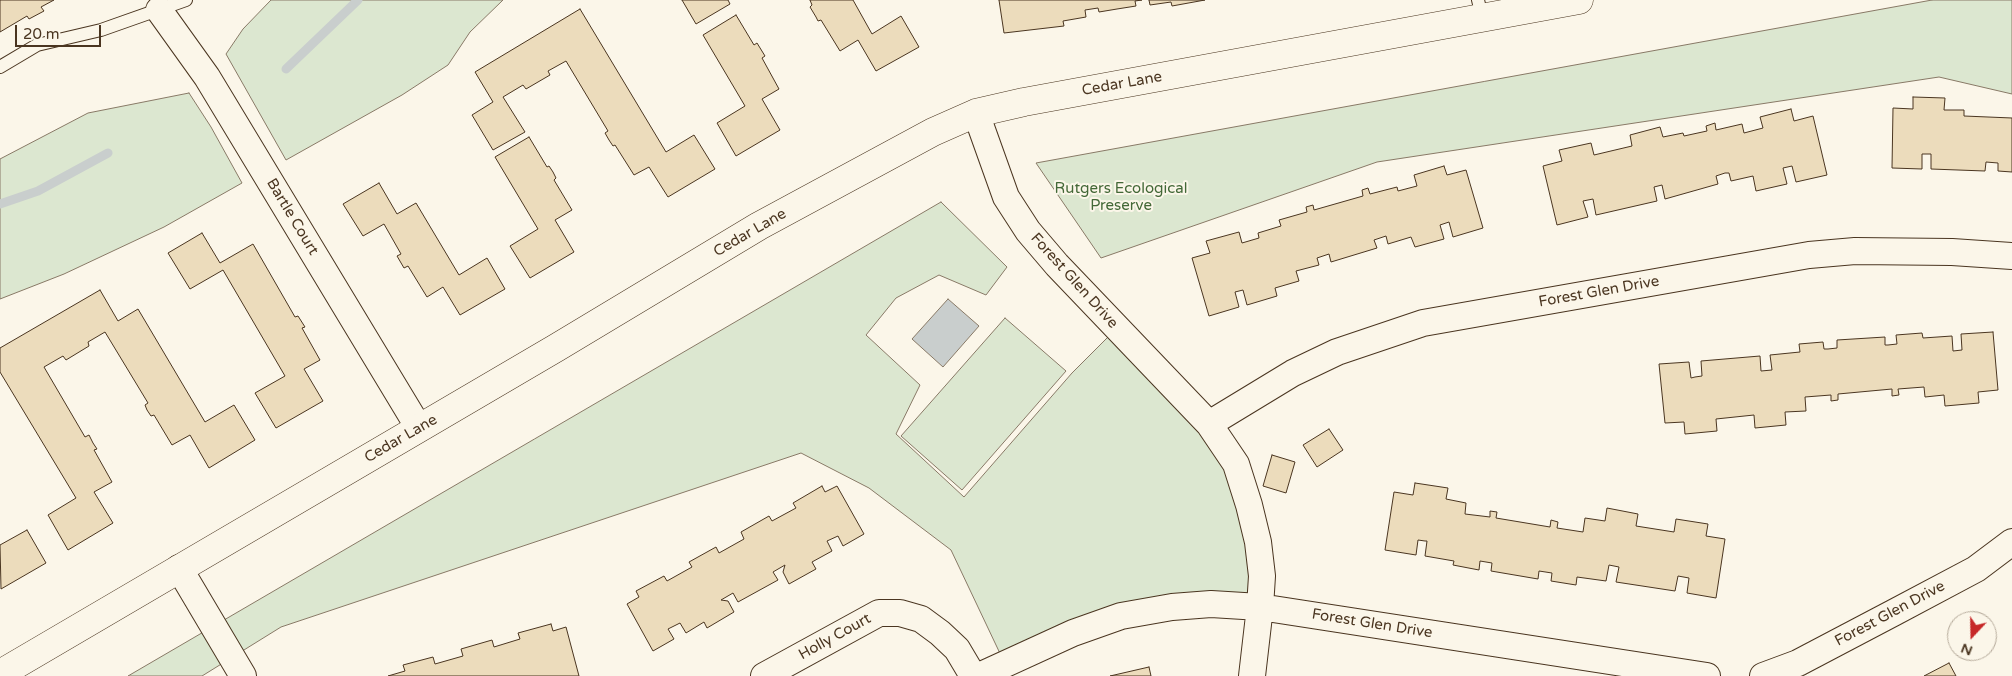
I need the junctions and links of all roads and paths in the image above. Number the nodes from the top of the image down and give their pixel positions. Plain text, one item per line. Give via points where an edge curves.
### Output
1 (186, 0) edge
2 (1579, 0) edge
3 (1480, 9) edge
4 (159, 10) junction
5 (0, 67) edge
6 (976, 114) junction
7 (2012, 256) edge
8 (1209, 424) junction
9 (419, 428) junction
10 (2012, 542) edge
11 (179, 568) junction
12 (1260, 607) junction
13 (0, 674) edge
14 (243, 676) edge
15 (764, 676) edge
16 (973, 676) edge
17 (979, 676) edge
18 (1252, 676) edge
19 (1707, 676) edge
20 (1763, 676) edge

1 - 4 lane
2 - 3 street, Cedar Lane
3 - 6 street, Cedar Lane
4 - 5 lane via 101,30 37,45
4 - 9 street, Bartle Court via 207,77
6 - 8 street, Forest Glen Drive via 1006,197 1028,231
6 - 9 street, Cedar Lane via 933,132 759,226
7 - 8 street, Forest Glen Drive via 1865,252 1809,256 1423,323 1337,352 1292,373
8 - 12 street, Forest Glen Drive via 1236,464 1249,505 1262,576
9 - 11 street, Cedar Lane
10 - 20 street, Forest Glen Drive via 1976,569 1904,608 1798,663
11 - 13 street, Cedar Lane
11 - 14 street
12 - 17 street via 1212,604 1121,616 1073,633
12 - 18 street
12 - 19 street, Forest Glen Drive
15 - 16 street, Holly Court via 879,613 900,613 921,619 940,633 957,649

